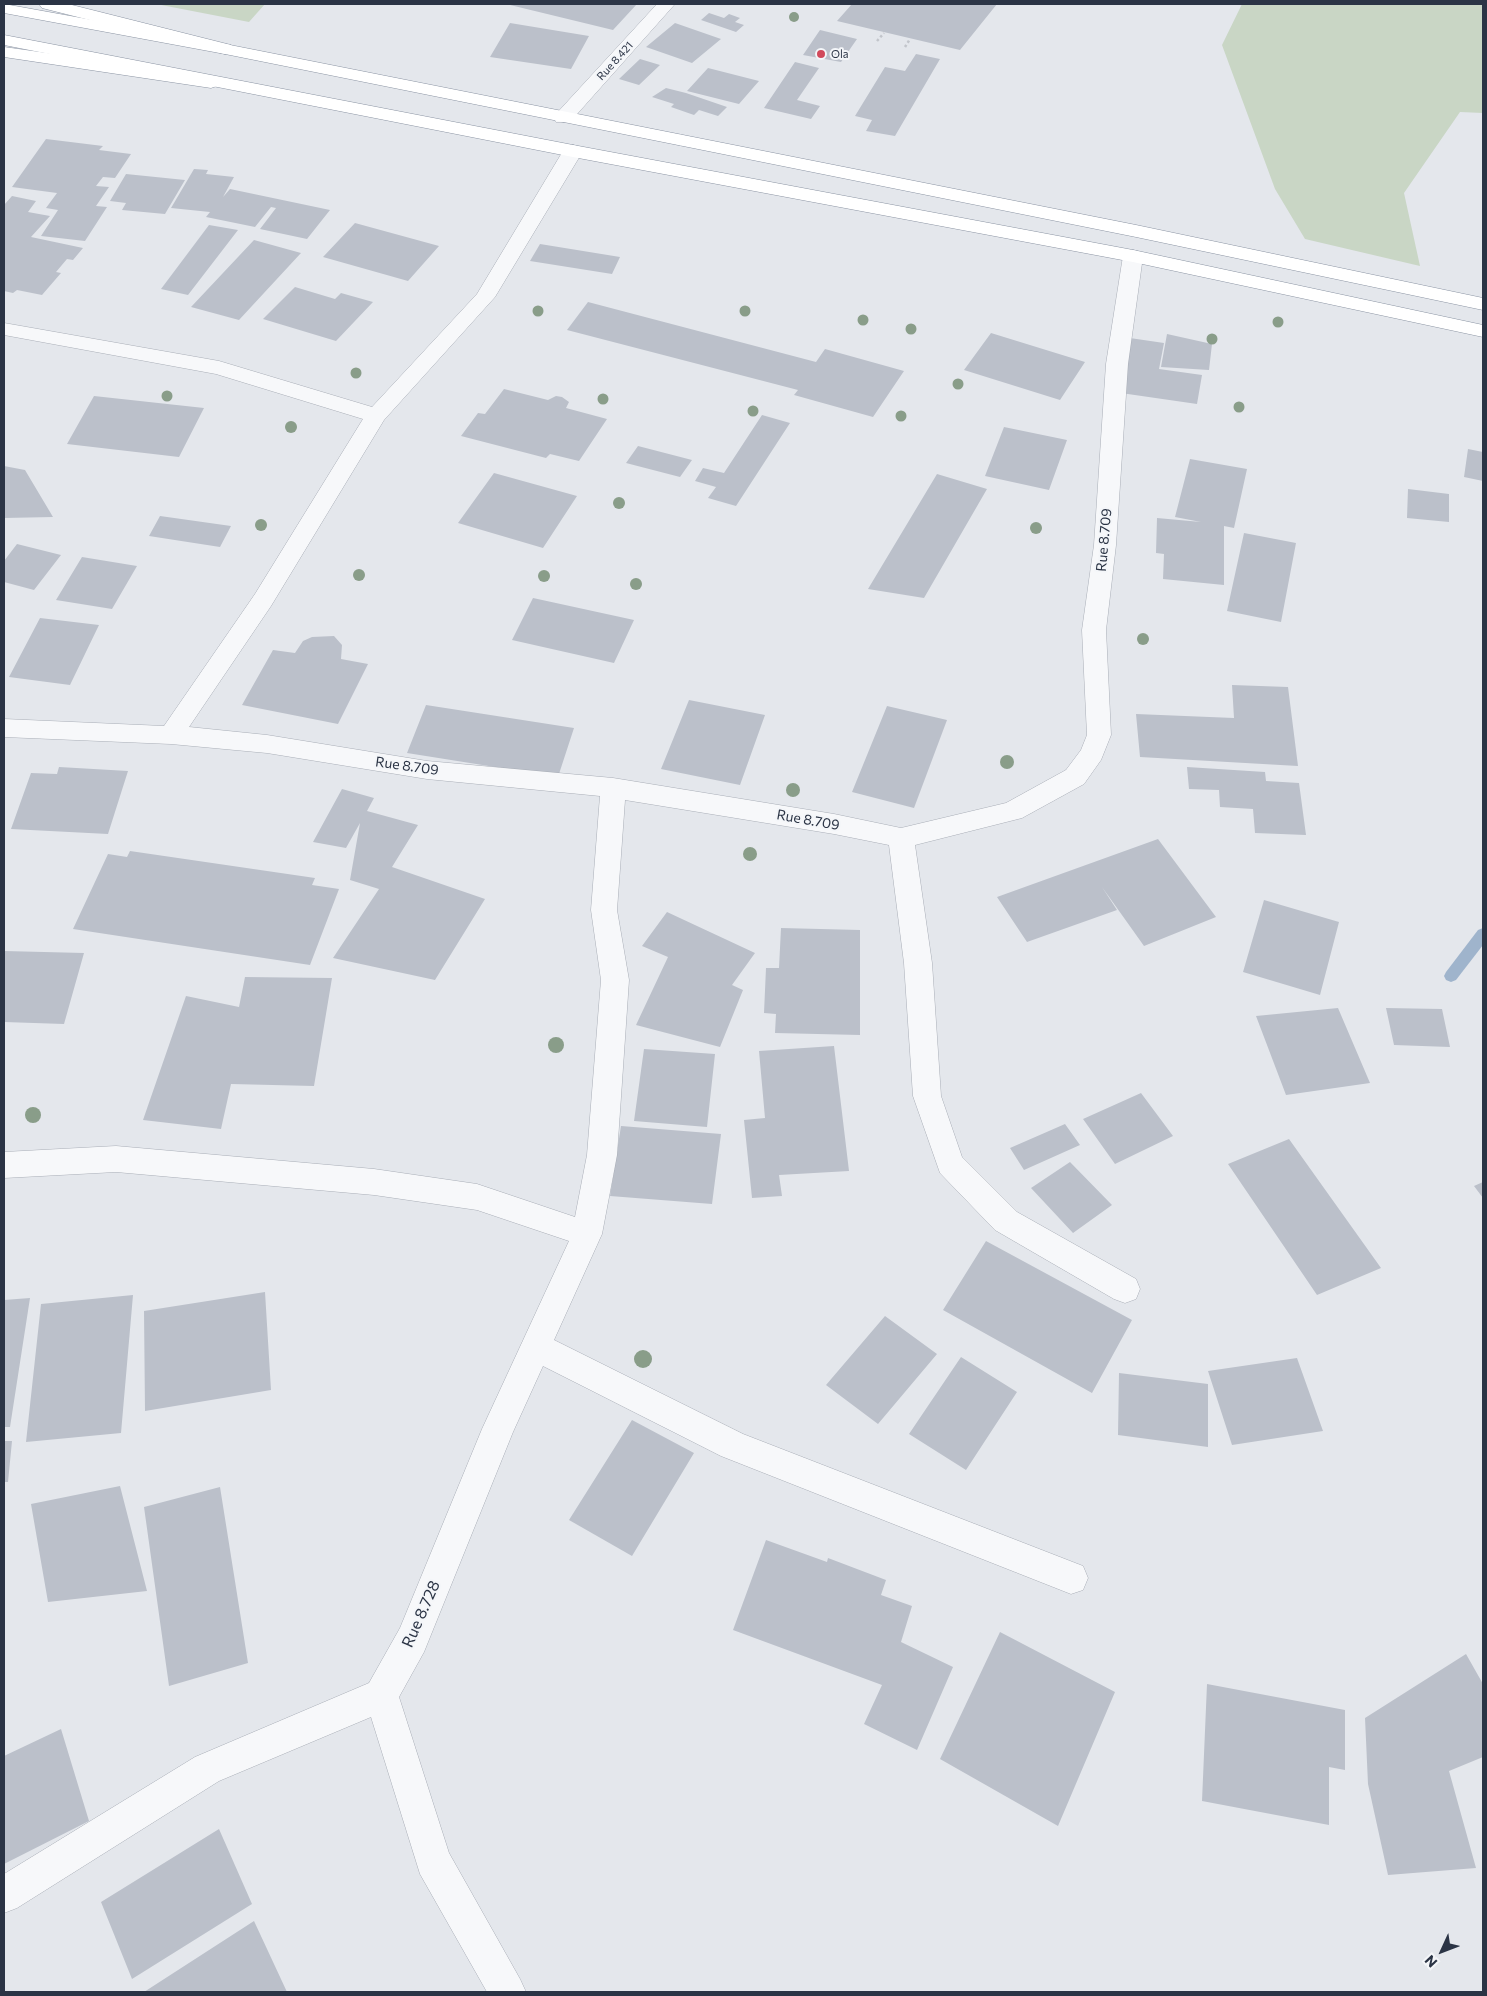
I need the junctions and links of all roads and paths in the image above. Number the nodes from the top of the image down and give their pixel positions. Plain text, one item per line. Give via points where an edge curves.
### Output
1 (48, 4) edge
2 (666, 4) edge
3 (4, 8) edge
4 (884, 33) dead end
5 (910, 39) dead end
6 (4, 40) edge
7 (877, 41) dead end
8 (905, 47) dead end
9 (225, 49) junction
10 (4, 52) edge
11 (211, 82) junction
12 (563, 118) junction
13 (573, 152) junction
14 (1133, 256) junction
15 (1483, 304) edge
16 (4, 329) edge
17 (1483, 331) edge
18 (376, 416) junction
19 (4, 728) edge
20 (171, 735) junction
21 (613, 788) junction
22 (900, 838) junction
23 (4, 1165) edge
24 (587, 1234) junction
25 (1126, 1290) dead end
26 (537, 1347) junction
27 (1071, 1578) dead end
28 (381, 1695) junction
29 (4, 1895) edge
30 (507, 1992) edge

1 - 9 highway
2 - 12 street, Rue 8.421
3 - 9 highway
4 - 7 path
5 - 8 path
6 - 11 highway
9 - 12 highway
10 - 11 highway
11 - 13 highway
12 - 15 highway via 1136,231
13 - 14 highway
13 - 18 street via 485,297
14 - 17 highway
14 - 22 street, Rue 8.709 via 1117,364 1105,546 1094,630 1099,735 1092,753 1074,777 1013,811
16 - 18 street via 219,368
18 - 20 street via 263,600
19 - 20 street, Rue 8.709
20 - 21 street, Rue 8.709 via 267,744 427,770
21 - 22 street, Rue 8.709
21 - 24 street, Rue 8.728 via 604,910 615,980 602,1155
22 - 25 street via 918,963 926,1096 950,1164 1006,1221
23 - 24 street via 116,1159 374,1182 477,1197
24 - 26 street, Rue 8.728
26 - 27 street via 732,1444
26 - 28 street, Rue 8.728 via 498,1429 412,1640
28 - 29 street via 206,1769
28 - 30 street via 433,1861

